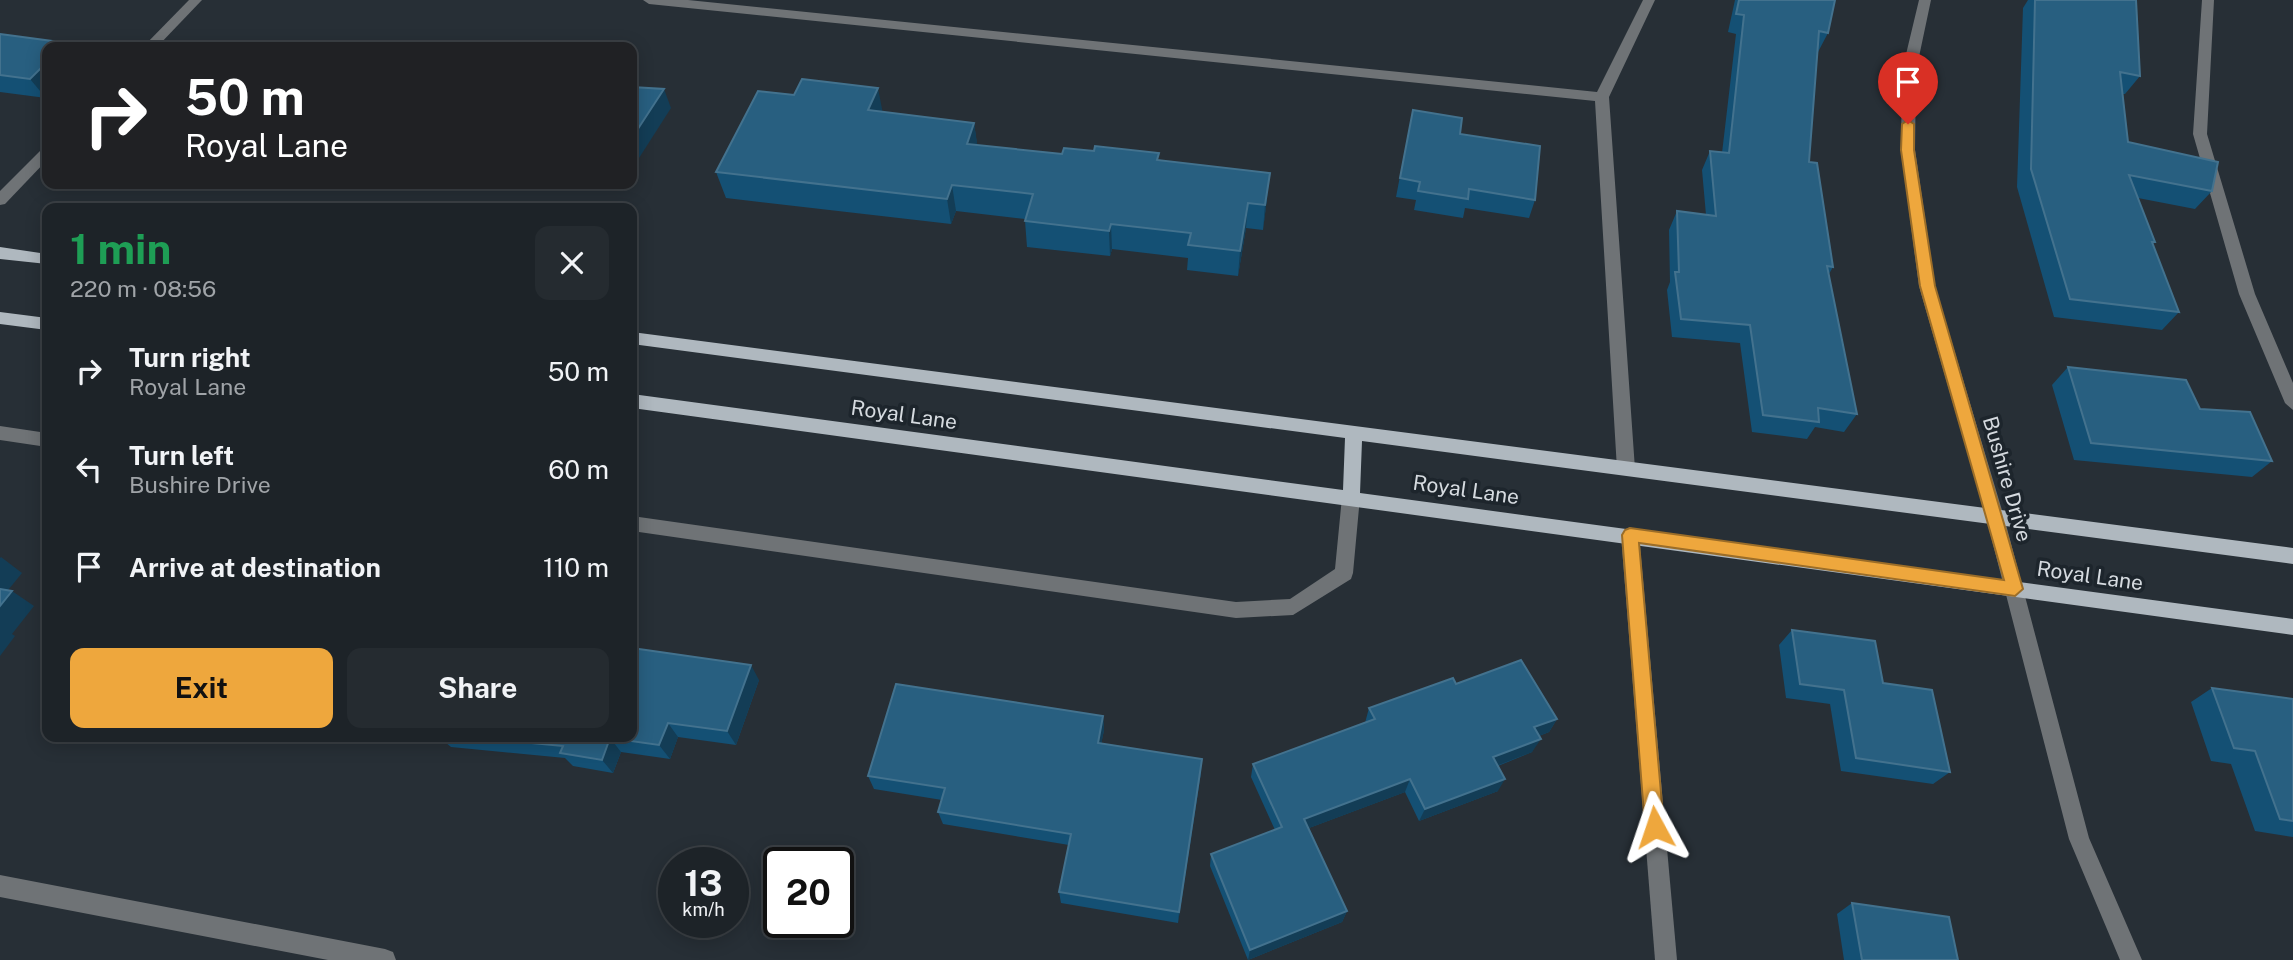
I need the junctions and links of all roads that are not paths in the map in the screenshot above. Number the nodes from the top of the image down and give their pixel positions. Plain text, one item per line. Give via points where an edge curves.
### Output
1 (196, 0) edge
2 (649, 0) edge
3 (1649, 0) edge
4 (1925, 0) edge
5 (2208, 0) edge
6 (155, 42) edge
7 (1602, 97) junction
8 (42, 157) edge
9 (0, 200) edge
10 (0, 253) edge
11 (42, 258) edge
12 (0, 318) edge
13 (42, 323) edge
14 (637, 339) edge
15 (637, 402) edge
16 (2293, 403) edge
17 (0, 433) edge
18 (1354, 434) junction
19 (42, 439) edge
20 (1626, 470) junction
21 (1351, 497) junction
22 (1995, 517) junction
23 (637, 525) edge
24 (1630, 535) junction
25 (2293, 556) edge
26 (2015, 589) junction
27 (2293, 627) edge
28 (0, 886) edge
29 (385, 960) edge
30 (1665, 960) edge
31 (2131, 960) edge

1 - 6 street
2 - 7 street
3 - 7 street
4 - 22 street, Bushire Drive via 1909,71 1908,150 1927,286
5 - 16 street via 2200,134 2247,295
7 - 20 street
8 - 9 street
10 - 11 main road
12 - 13 main road
14 - 18 main road, Royal Lane
15 - 21 main road, Royal Lane
17 - 19 street
18 - 20 main road, Royal Lane
18 - 21 main road
20 - 22 main road, Royal Lane
21 - 23 street via 1344,573 1293,607 1236,610
21 - 24 main road, Royal Lane
22 - 25 main road, Royal Lane
22 - 26 street, Bushire Drive
24 - 26 main road, Royal Lane
24 - 30 street
26 - 27 main road, Royal Lane
26 - 31 street, Bushire Drive via 2079,839
28 - 29 street

